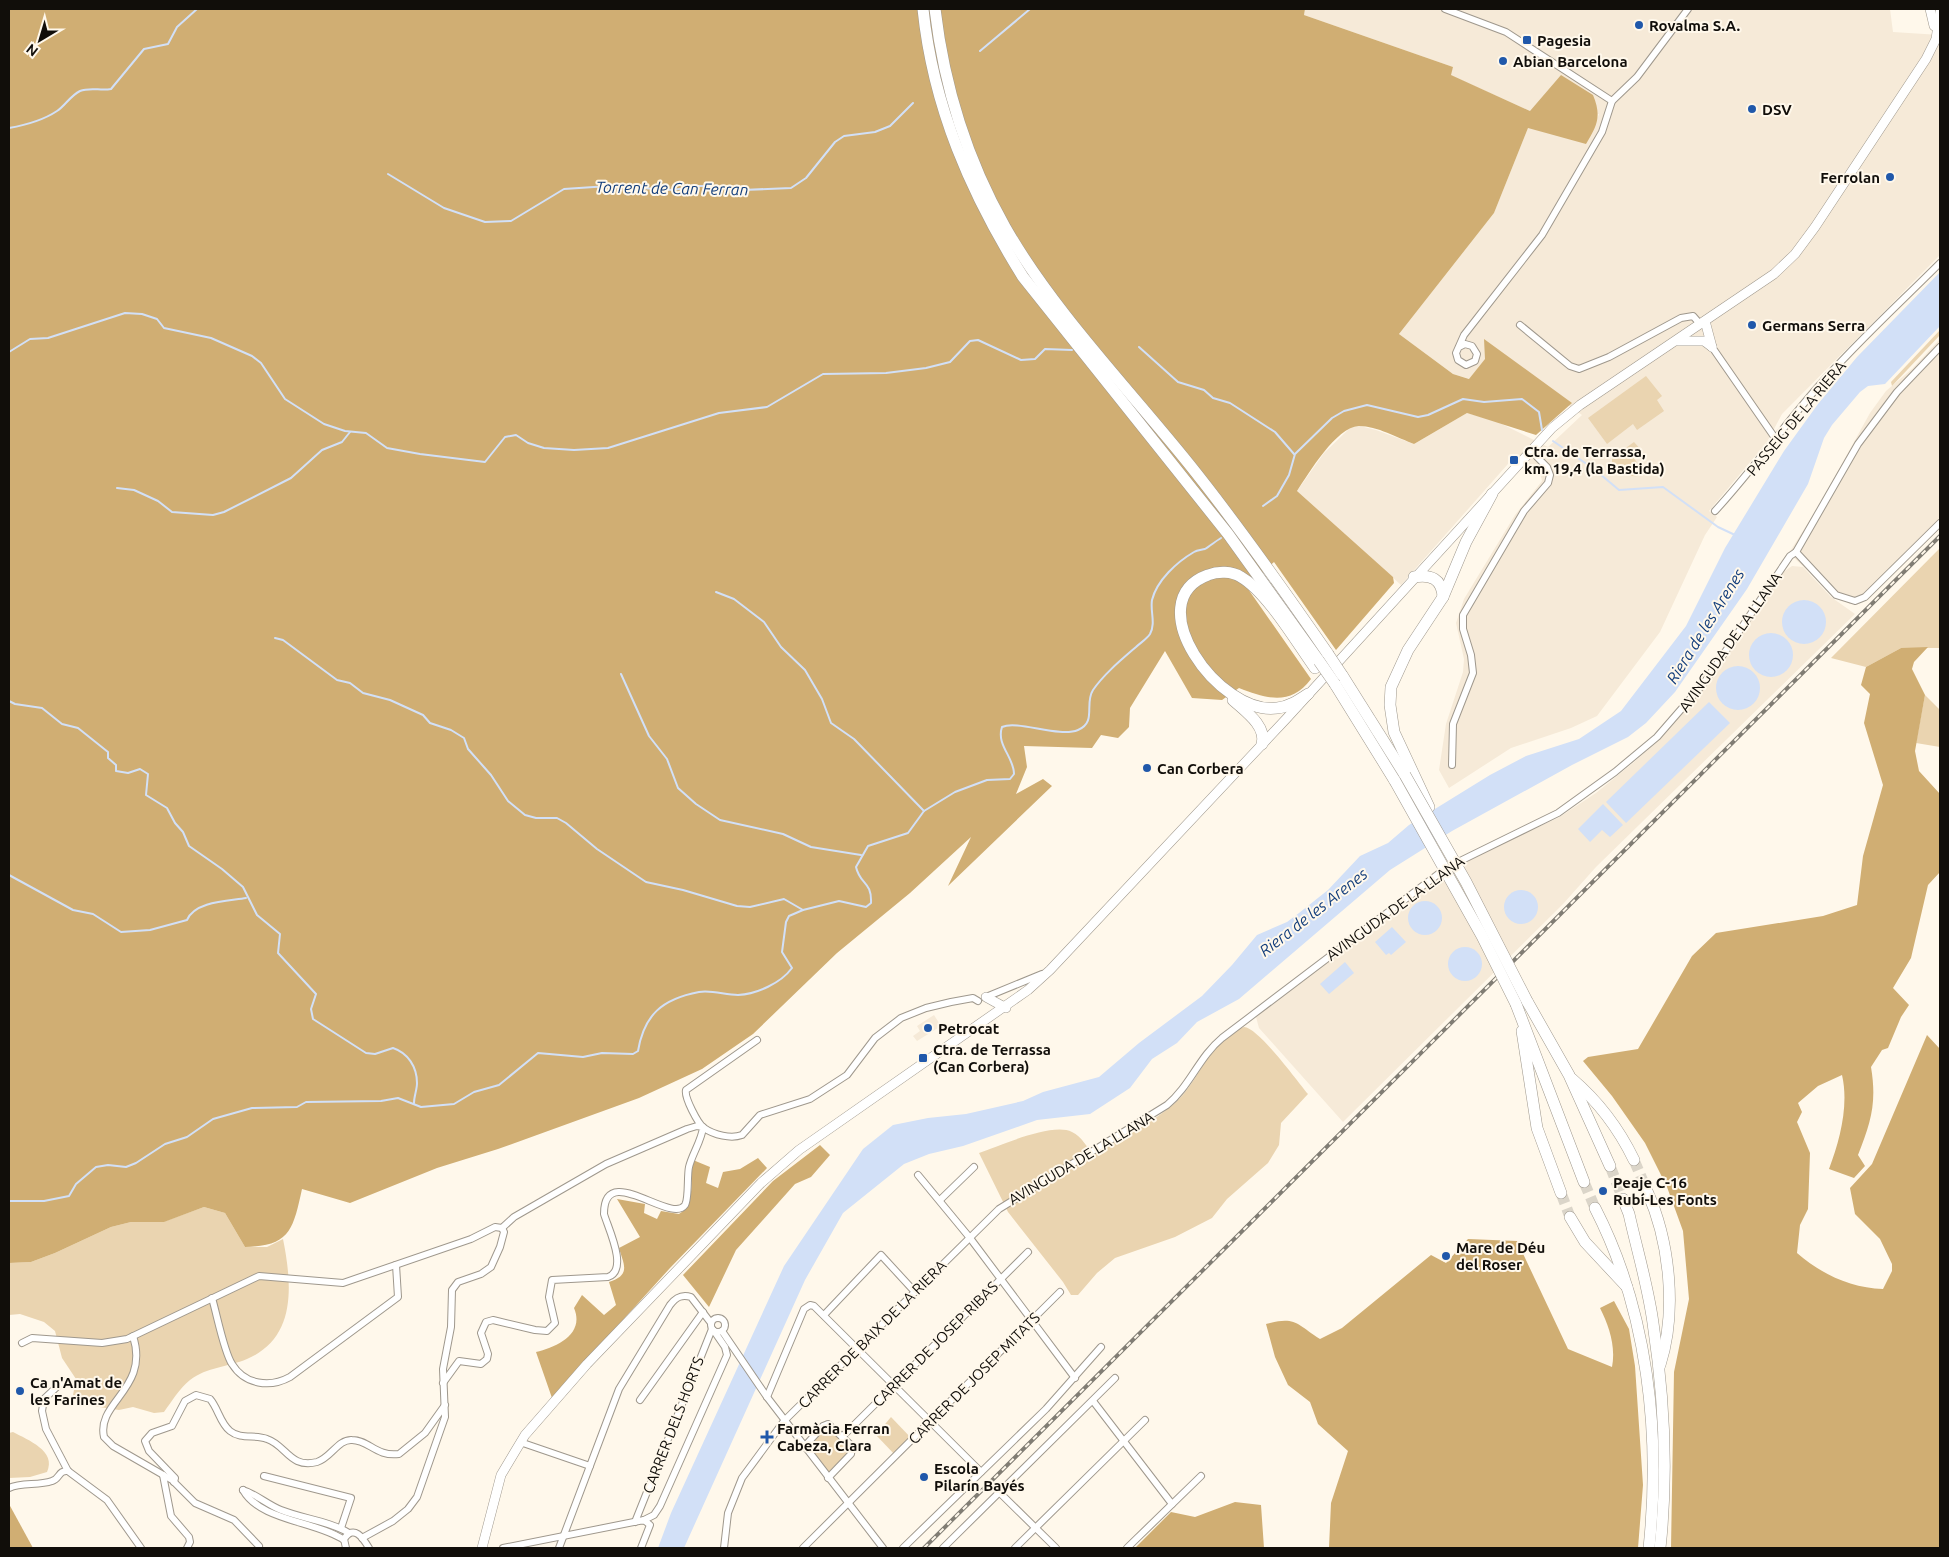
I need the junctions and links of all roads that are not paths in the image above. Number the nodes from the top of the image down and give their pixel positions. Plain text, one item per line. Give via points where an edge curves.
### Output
1 (923, 9) edge
2 (935, 9) edge
3 (1445, 9) edge
4 (1688, 9) edge
5 (1930, 9) edge
6 (1940, 12) edge
7 (1936, 34) junction
8 (1612, 100) junction
9 (1940, 263) edge
10 (1702, 322) junction
11 (1520, 325) dead end
12 (1472, 327) junction
13 (1675, 341) junction
14 (1708, 344) junction
15 (1472, 346) junction
16 (1459, 347) junction
17 (1940, 347) edge
18 (1775, 438) junction
19 (1531, 451) junction
20 (1492, 494) junction
21 (1715, 511) dead end
22 (1940, 523) edge
23 (1796, 552) junction
24 (1801, 559) junction
25 (1786, 562) junction
26 (1414, 577) junction
27 (1443, 597) junction
28 (1321, 661) junction
29 (1335, 682) junction
30 (1217, 684) junction
31 (1308, 694) junction
32 (1262, 744) junction
33 (1452, 765) dead end
34 (1404, 777) junction
35 (1050, 970) junction
36 (986, 1000) junction
37 (1521, 1007) junction
38 (1006, 1008) junction
39 (989, 1019) junction
40 (757, 1040) dead end
41 (1569, 1075) junction
42 (703, 1128) junction
43 (1634, 1160) tunnel mouth
44 (974, 1166) dead end
45 (1610, 1166) tunnel mouth
46 (918, 1175) dead end
47 (1584, 1182) tunnel mouth
48 (1648, 1191) tunnel mouth
49 (1561, 1193) tunnel mouth
50 (1623, 1199) tunnel mouth
51 (940, 1200) junction
52 (1595, 1208) tunnel mouth
53 (998, 1209) joint
54 (1570, 1217) tunnel mouth
55 (502, 1228) junction
56 (970, 1238) junction
57 (1028, 1252) dead end
58 (396, 1264) junction
59 (1001, 1279) junction
60 (1628, 1289) junction
61 (915, 1292) junction
62 (1060, 1292) dead end
63 (212, 1298) junction
64 (703, 1312) junction
65 (824, 1315) junction
66 (1032, 1321) junction
67 (712, 1328) junction
68 (722, 1331) junction
69 (133, 1336) junction
70 (22, 1342) dead end
71 (1102, 1347) dead end
72 (858, 1349) junction
73 (1658, 1371) junction
74 (1075, 1378) junction
75 (1115, 1378) dead end
76 (63, 1381) dead end
77 (443, 1383) junction
78 (894, 1386) junction
79 (765, 1394) junction
80 (640, 1400) dead end
81 (1093, 1401) junction
82 (445, 1404) junction
83 (1145, 1420) dead end
84 (784, 1421) junction
85 (930, 1422) junction
86 (842, 1437) junction
87 (1124, 1441) junction
88 (520, 1442) junction
89 (804, 1447) junction
90 (590, 1466) junction
91 (68, 1471) junction
92 (980, 1472) junction
93 (163, 1475) junction
94 (264, 1476) dead end
95 (1201, 1476) dead end
96 (828, 1478) junction
97 (174, 1482) junction
98 (9, 1488) edge
99 (1000, 1493) junction
100 (847, 1504) junction
101 (1172, 1504) junction
102 (646, 1520) junction
103 (634, 1522) junction
104 (341, 1528) junction
105 (1036, 1528) junction
106 (349, 1532) junction
107 (564, 1535) junction
108 (362, 1538) junction
109 (344, 1540) junction
110 (260, 1547) edge
111 (370, 1547) edge
112 (141, 1548) edge
113 (187, 1548) edge
114 (346, 1548) edge
115 (482, 1548) edge
116 (503, 1548) edge
117 (559, 1548) edge
118 (641, 1548) edge
119 (724, 1548) edge
120 (803, 1548) edge
121 (883, 1548) edge
122 (904, 1548) edge
123 (943, 1548) edge
124 (1015, 1548) edge
125 (1056, 1548) edge
126 (1127, 1548) edge
127 (1649, 1548) edge
128 (1660, 1548) edge

1 - 28 highway via 936,85 952,137 994,232 1023,277 1223,526
2 - 28 highway via 943,64 961,128 984,186 1006,228 1032,270 1240,530
3 - 8 street via 1506,32
4 - 8 street via 1637,77
5 - 7 main road
6 - 7 main road
7 - 10 main road via 1926,59 1795,254 1774,274
8 - 12 street via 1602,132 1542,235
9 - 18 street, PASSEIG DE LA RIERA via 1818,387
10 - 11 street via 1693,316 1681,318 1609,357 1579,369 1570,366
10 - 13 main road
10 - 14 main road
12 - 15 street
12 - 16 street
13 - 14 main road
13 - 19 main road via 1572,411
14 - 18 street
15 - 16 street via 1465,344
15 - 16 street via 1476,358 1466,365 1456,357
17 - 23 street, AVINGUDA DE LA LLANA via 1897,392 1858,444
18 - 21 street, PASSEIG DE LA RIERA via 1750,473
19 - 20 main road
19 - 33 street via 1547,467 1548,483 1524,511 1463,615 1473,673 1453,724
20 - 26 main road
20 - 27 highway via 1466,542
22 - 24 street via 1860,600 1849,601 1836,595
23 - 24 street
23 - 25 street, AVINGUDA DE LA LLANA
24 - 25 street, AVINGUDA DE LA LLANA
25 - 53 street, AVINGUDA DE LA LLANA via 1691,700 1636,755 1558,813 1473,852 1440,872 1212,1046 1185,1087 1167,1104
26 - 27 highway via 1426,575 1436,580 1442,588
26 - 31 main road
27 - 34 highway via 1408,650 1391,687 1390,706
28 - 29 highway, bridge
28 - 29 highway
28 - 30 highway via 1254,587 1238,576 1215,573 1191,586 1183,598 1181,614 1192,651
29 - 34 highway
29 - 34 highway via 1370,740
30 - 31 highway via 1241,700 1266,708 1282,708
30 - 32 highway via 1261,728 1264,735
31 - 32 main road
32 - 35 main road
34 - 37 highway, bridge via 1482,936
34 - 37 highway, bridge via 1440,836
35 - 36 street
35 - 38 main road
36 - 38 main road
36 - 39 main road via 993,1012
36 - 42 street via 973,998 951,1002 901,1018 875,1038 847,1075 810,1099 760,1115 742,1135 726,1137
37 - 41 highway
37 - 47 highway
37 - 49 highway via 1523,1045 1537,1128
38 - 39 main road
39 - 88 main road via 779,1166 587,1364
40 - 42 street via 686,1090 686,1099
41 - 43 highway via 1590,1094 1617,1129
41 - 45 highway
42 - 55 street via 687,1129 606,1164 514,1217
42 - 77 street via 689,1165 683,1207 667,1208 629,1192 610,1197 604,1214 618,1259 614,1273 608,1277 552,1280 549,1297 555,1323 547,1331 493,1320 486,1322 481,1333 487,1359 481,1364 459,1362
44 - 51 street
46 - 51 street
48 - 73 highway via 1669,1268 1665,1342
50 - 73 highway via 1653,1322
51 - 56 street
52 - 60 highway
53 - 56 street, CARRER DE BAIX DE LA RIERA
54 - 60 highway via 1585,1242
55 - 58 street via 495,1227 471,1239
55 - 77 street via 500,1247 491,1267 458,1282 452,1290 451,1327 444,1358
56 - 59 street
56 - 61 street, CARRER DE BAIX DE LA RIERA
57 - 59 street, CARRER DE JOSEP RIBAS
58 - 63 street via 336,1284 259,1276
58 - 63 street via 398,1297 296,1373 276,1384 262,1384 247,1378 232,1364
59 - 66 street
59 - 78 street, CARRER DE JOSEP RIBAS
60 - 127 highway via 1646,1373 1650,1414 1653,1483
61 - 65 street via 881,1255
61 - 72 street, CARRER DE BAIX DE LA RIERA
62 - 66 street, CARRER DE JOSEP MITATS
63 - 69 street
64 - 67 street
64 - 80 street
64 - 90 street via 686,1295 670,1304 619,1390
65 - 72 street
65 - 79 street via 814,1306 804,1309
66 - 74 street
66 - 85 street, CARRER DE JOSEP MITATS
67 - 68 street
67 - 68 street via 717,1318 722,1319 725,1324
67 - 102 street via 727,1355 660,1506
67 - 103 street, CARRER DELS HORTS
68 - 79 street
69 - 70 street via 102,1343 47,1338
69 - 93 street via 138,1352 136,1370 112,1408 103,1433 105,1440 113,1446
71 - 74 street
72 - 78 street
72 - 84 street, CARRER DE BAIX DE LA RIERA
73 - 128 highway via 1664,1485
74 - 92 street
75 - 81 street
76 - 91 street via 44,1399 42,1411 46,1429
77 - 82 street
78 - 85 street
78 - 86 street, CARRER DE JOSEP RIBAS
79 - 84 street
81 - 87 street
81 - 99 street
82 - 97 street via 425,1434 399,1454 377,1452 351,1440 345,1441 324,1459 309,1463 292,1458 267,1438 232,1433 213,1402 196,1394 184,1401 172,1426 152,1434 145,1441 149,1451 175,1478
82 - 108 street via 445,1417 436,1448 417,1497 408,1510
83 - 87 street
84 - 89 street
84 - 119 street, CARRER DE BAIX DE LA RIERA via 742,1478 728,1513
85 - 92 street
85 - 100 street, CARRER DE JOSEP MITATS
86 - 89 street via 826,1425
86 - 96 street via 853,1451
87 - 101 street
87 - 105 street
88 - 90 street
88 - 115 main road via 501,1475
89 - 96 street
90 - 107 street
91 - 98 street via 60,1473 52,1481
91 - 112 street via 107,1500
92 - 122 street
93 - 97 street
93 - 113 street via 171,1516 189,1537
94 - 104 street via 351,1498
95 - 101 street
96 - 100 street
97 - 110 street via 195,1503 234,1520
99 - 105 street
99 - 123 street
100 - 120 street, CARRER DE JOSEP MITATS
100 - 121 street
101 - 126 street
102 - 103 street
102 - 118 street via 649,1530
103 - 107 street
104 - 106 street
104 - 109 street via 292,1514 243,1490 263,1508 327,1530
105 - 124 street
105 - 125 street
106 - 108 street via 356,1532
106 - 109 street
107 - 116 street
107 - 117 street
108 - 111 street
109 - 114 street

